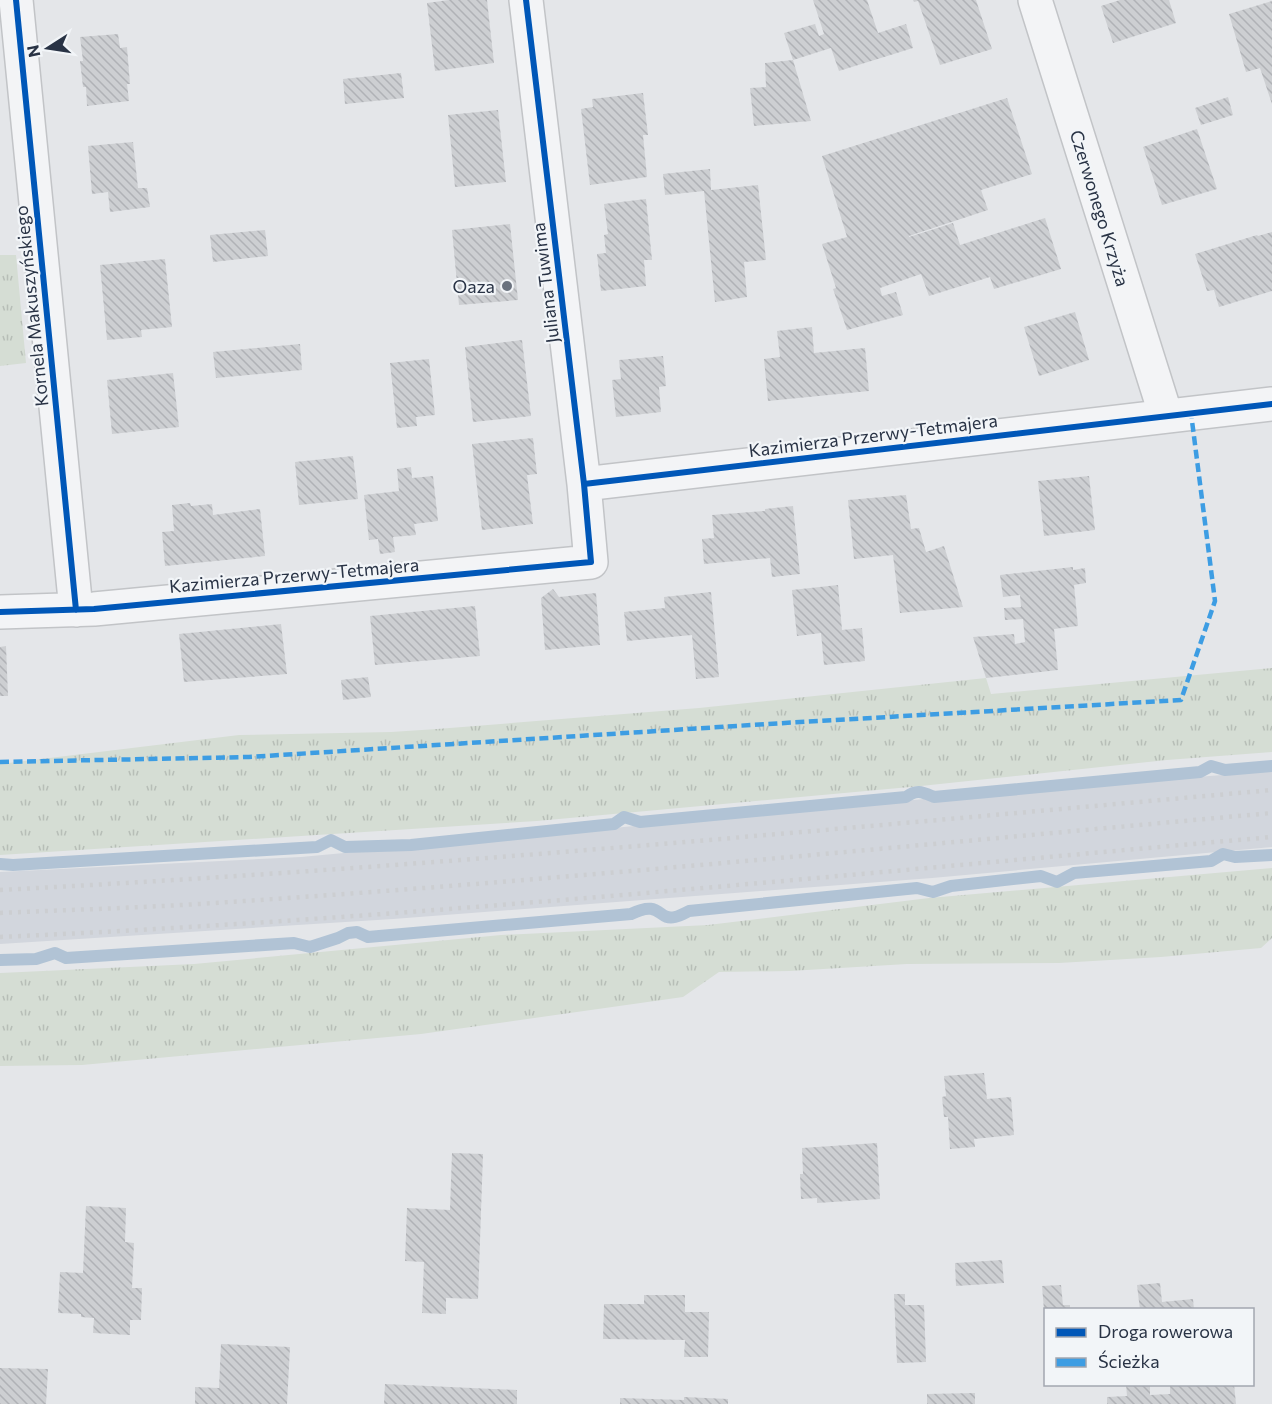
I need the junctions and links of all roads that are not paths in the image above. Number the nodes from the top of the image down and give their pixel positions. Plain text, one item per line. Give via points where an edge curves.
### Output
1 (16, 0) edge
2 (526, 0) edge
3 (1035, 0) edge
4 (1272, 404) edge
5 (1166, 416) junction
6 (584, 484) junction
7 (591, 562) joint
8 (76, 610) junction
9 (0, 612) edge

1 - 8 street, Kornela Makuszyńskiego
2 - 6 street, Juliana Tuwima
3 - 5 street, Czerwonego Krzyża
4 - 5 street, Kazimierza Przerwy-Tetmajera
5 - 6 street, Kazimierza Przerwy-Tetmajera
6 - 7 street, Juliana Tuwima
7 - 8 street, Kazimierza Przerwy-Tetmajera
8 - 9 street, Kazimierza Przerwy-Tetmajera

